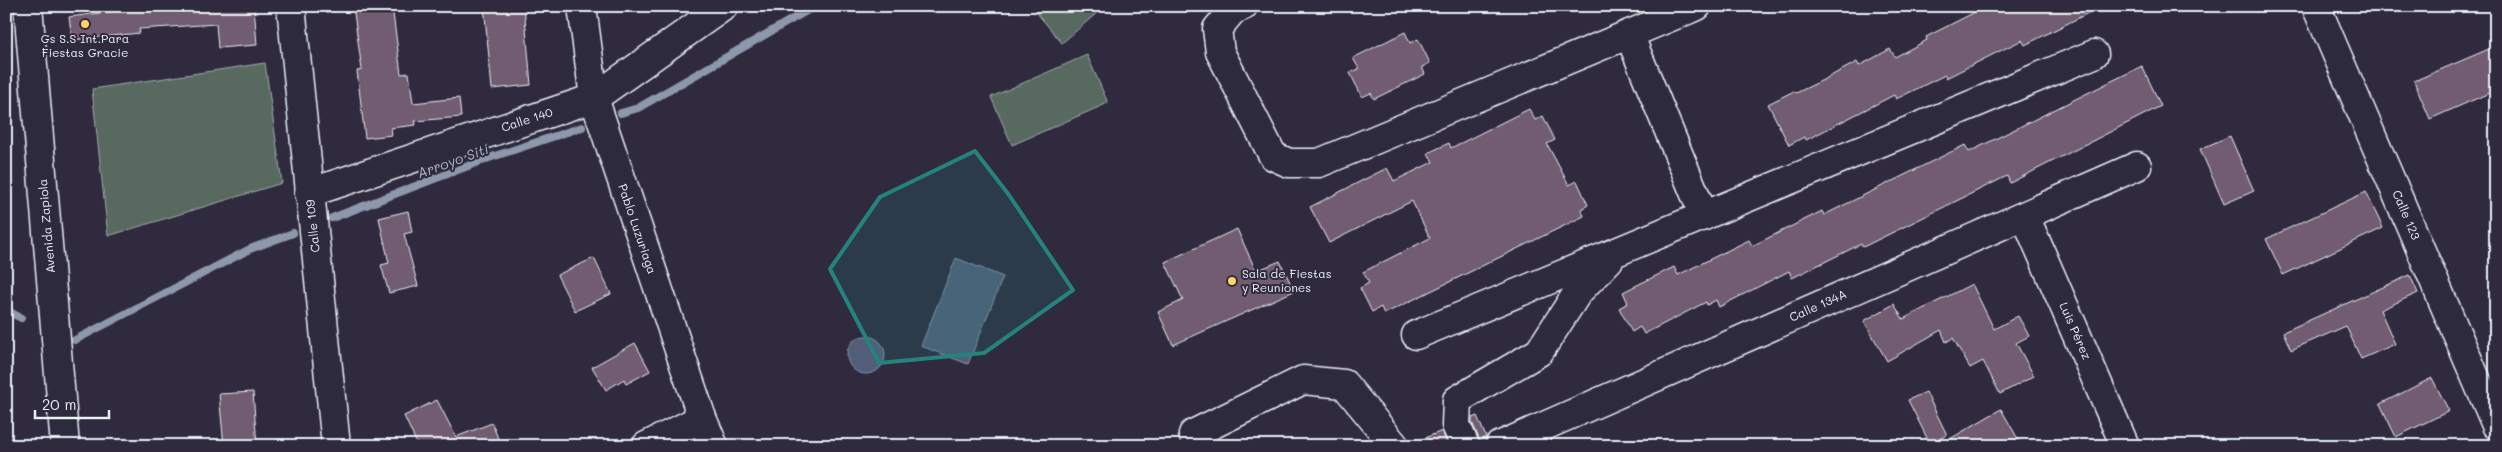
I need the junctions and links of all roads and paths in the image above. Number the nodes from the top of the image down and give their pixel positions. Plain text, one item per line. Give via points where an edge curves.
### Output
1 (28, 6) edge
2 (291, 6) edge
3 (582, 6) edge
4 (724, 6) edge
5 (1243, 6) edge
6 (1698, 6) edge
7 (2316, 6) edge
8 (1629, 34) junction
9 (2094, 54) dead end
10 (594, 98) junction
11 (2137, 166) dead end
12 (309, 193) junction
13 (1704, 216) junction
14 (2025, 216) junction
15 (1617, 252) junction
16 (1416, 335) dead end
17 (702, 418) junction
18 (2496, 425) edge
19 (1193, 434) dead end
20 (65, 446) edge
21 (336, 446) edge
22 (646, 446) edge
23 (714, 446) edge
24 (1395, 446) edge
25 (1465, 446) edge
26 (1500, 446) edge
27 (2125, 446) edge

1 - 20 street, Avenida Zapiola
2 - 12 street, Calle 109
3 - 10 street, Pablo Luzuriaga
4 - 10 street, Calle 140
5 - 8 street via 1232,11 1217,29 1220,52 1273,156 1289,164 1319,163
6 - 8 street
7 - 18 street, Calle 123
8 - 13 street
9 - 13 street
10 - 12 street, Calle 140
10 - 17 street, Pablo Luzuriaga
11 - 14 street, Calle 134A
12 - 21 street, Calle 109
13 - 15 street
14 - 26 street, Calle 134A
14 - 27 street, Luis Pérez
15 - 16 street
15 - 25 street via 1578,292 1539,352 1457,400 1456,425
17 - 22 street
17 - 23 street, Pablo Luzuriaga
19 - 24 street via 1303,380 1344,384

